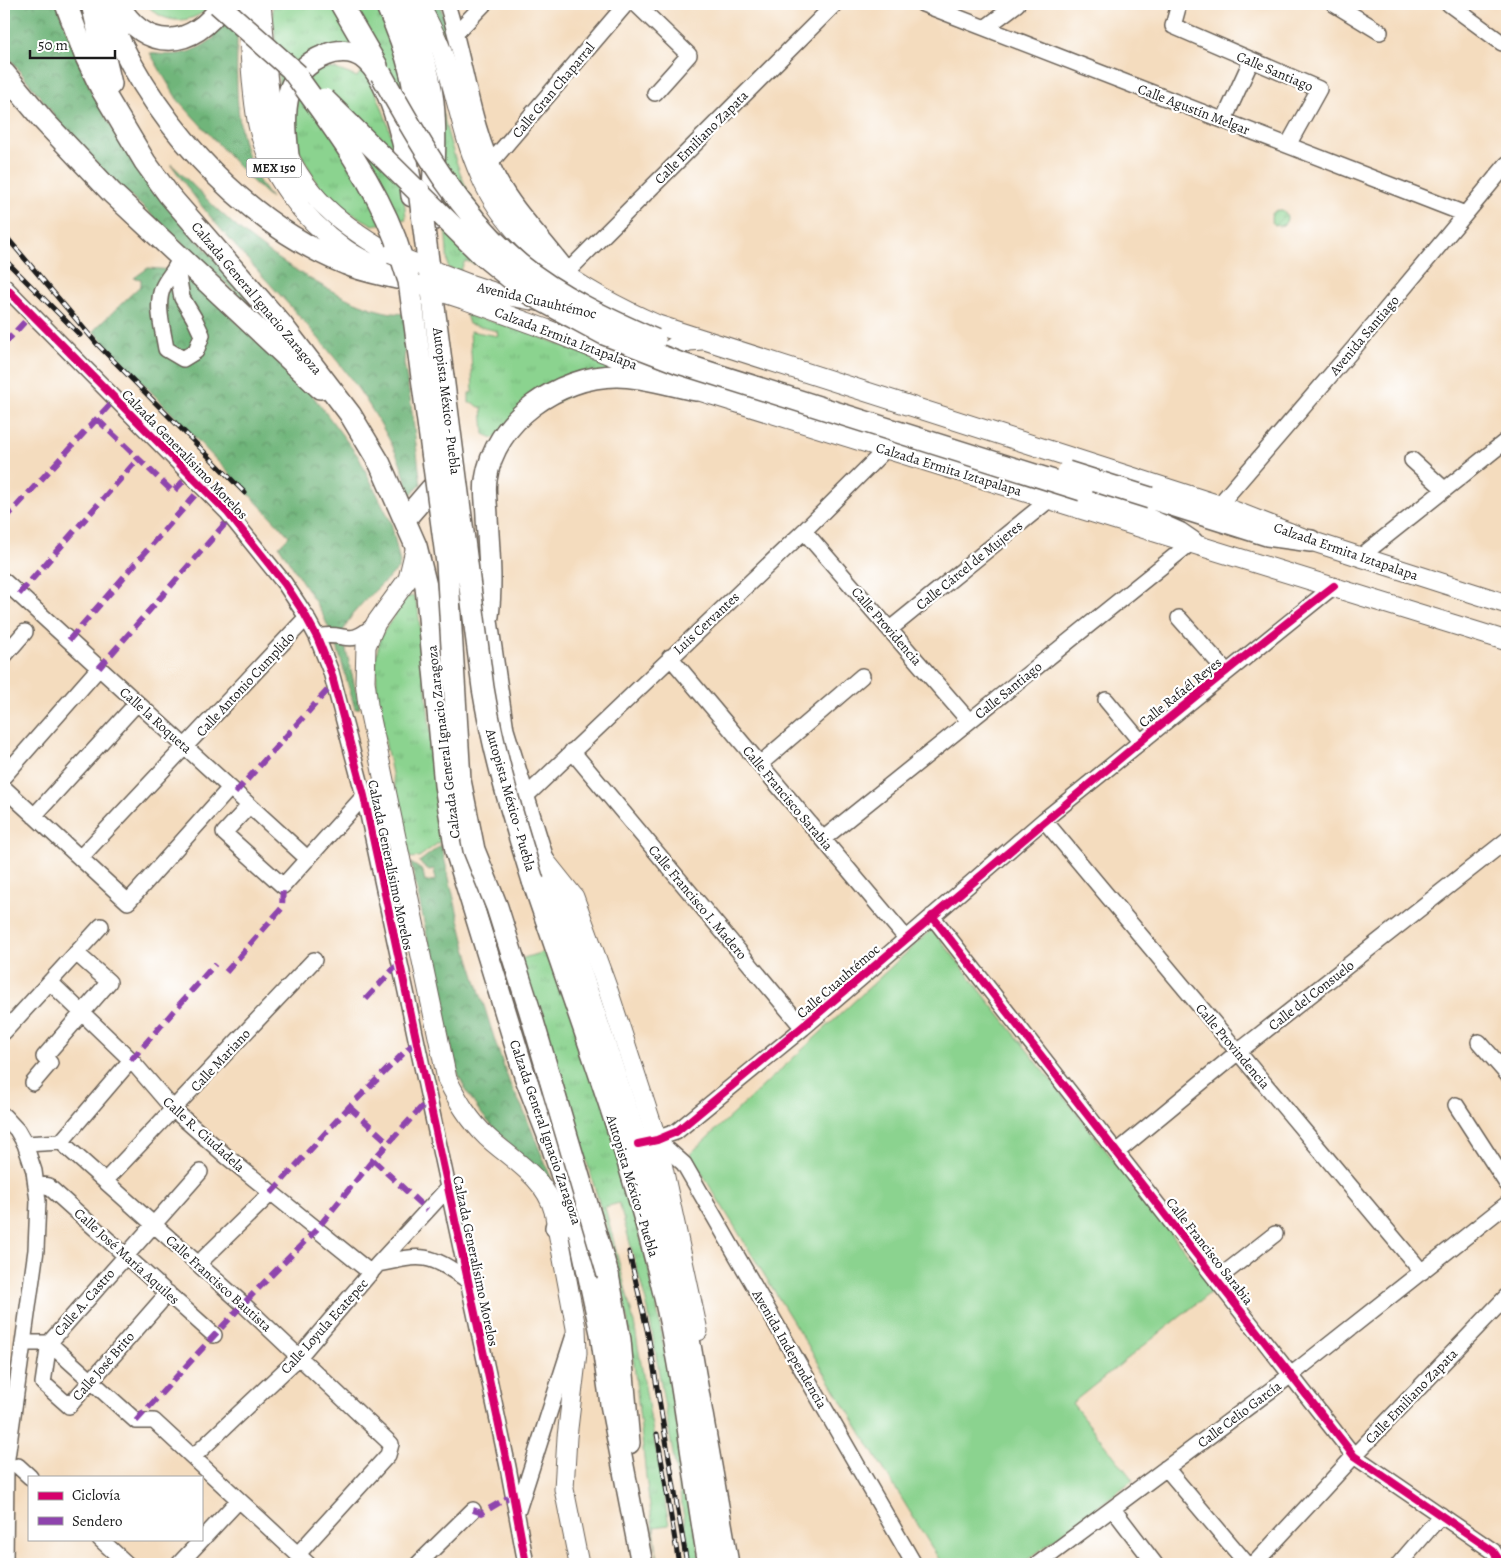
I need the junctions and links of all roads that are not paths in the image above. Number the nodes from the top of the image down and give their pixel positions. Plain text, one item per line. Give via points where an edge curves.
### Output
1 (66, 4) edge
2 (92, 4) edge
3 (104, 4) edge
4 (118, 4) edge
5 (218, 4) edge
6 (223, 4) edge
7 (246, 4) edge
8 (261, 4) edge
9 (341, 4) edge
10 (386, 4) edge
11 (402, 4) edge
12 (419, 4) edge
13 (447, 4) edge
14 (484, 4) edge
15 (626, 4) edge
16 (636, 4) edge
17 (835, 4) edge
18 (923, 4) edge
19 (1017, 4) edge
20 (1179, 4) edge
21 (1334, 4) edge
22 (1449, 4) edge
23 (985, 28) junction
24 (1380, 32) dead end
25 (456, 33) junction
26 (1502, 43) dead end
27 (1251, 61) junction
28 (289, 66) junction
29 (4, 73) edge
30 (381, 74) junction
31 (655, 93) dead end
32 (465, 104) junction
33 (1224, 120) junction
34 (124, 127) junction
35 (1288, 145) junction
36 (288, 156) junction
37 (1507, 164) edge
38 (486, 169) junction
39 (1465, 214) junction
40 (179, 262) junction
41 (567, 273) junction
42 (403, 280) junction
43 (4, 286) edge
44 (466, 291) junction
45 (4, 300) edge
46 (23, 306) junction
47 (658, 325) junction
48 (706, 340) junction
49 (687, 386) junction
50 (350, 414) junction
51 (1507, 440) edge
52 (886, 449) junction
53 (1412, 460) dead end
54 (431, 489) junction
55 (1444, 489) junction
56 (1049, 500) junction
57 (1219, 505) junction
58 (406, 518) junction
59 (804, 531) junction
60 (1311, 541) junction
61 (1192, 542) junction
62 (416, 546) junction
63 (1360, 557) junction
64 (471, 575) junction
65 (4, 581) edge
66 (1334, 586) junction
67 (1507, 604) edge
68 (307, 617) junction
69 (1179, 618) dead end
70 (487, 621) junction
71 (376, 623) junction
72 (890, 629) junction
73 (25, 632) dead end
74 (317, 636) junction
75 (1507, 641) edge
76 (4, 656) edge
77 (670, 658) junction
78 (433, 660) junction
79 (100, 668) junction
80 (1226, 671) junction
81 (862, 676) dead end
82 (1106, 700) dead end
83 (137, 703) junction
84 (969, 721) junction
85 (1140, 741) junction
86 (186, 748) junction
87 (572, 751) junction
88 (760, 764) junction
89 (4, 776) edge
90 (4, 788) edge
91 (230, 788) junction
92 (364, 796) junction
93 (525, 797) junction
94 (249, 806) junction
95 (34, 816) junction
96 (1044, 820) junction
97 (823, 839) junction
98 (1507, 840) edge
99 (80, 858) junction
100 (308, 859) junction
101 (932, 916) junction
102 (101, 926) dead end
103 (906, 938) junction
104 (76, 953) junction
105 (314, 960) dead end
106 (50, 982) junction
107 (82, 1012) junction
108 (803, 1028) junction
109 (4, 1032) edge
110 (1480, 1042) dead end
111 (1238, 1052) junction
112 (130, 1060) junction
113 (1507, 1074) edge
114 (33, 1083) dead end
115 (1456, 1105) dead end
116 (174, 1110) junction
117 (4, 1116) edge
118 (60, 1142) junction
119 (648, 1142) junction
120 (25, 1144) junction
121 (1117, 1152) junction
122 (200, 1172) dead end
123 (105, 1181) junction
124 (36, 1184) junction
125 (1507, 1184) edge
126 (448, 1188) junction
127 (270, 1192) junction
128 (1507, 1204) edge
129 (577, 1221) junction
130 (153, 1224) junction
131 (556, 1226) junction
132 (1275, 1234) dead end
133 (126, 1255) junction
134 (198, 1264) junction
135 (375, 1269) junction
136 (1422, 1272) junction
137 (467, 1280) junction
138 (1216, 1280) junction
139 (168, 1293) junction
140 (1506, 1301) edge
141 (576, 1328) junction
142 (214, 1335) dead end
143 (23, 1343) junction
144 (49, 1343) junction
145 (299, 1357) junction
146 (1291, 1375) junction
147 (90, 1380) junction
148 (1354, 1456) junction
149 (193, 1457) junction
150 (18, 1466) dead end
151 (1166, 1468) junction
152 (29, 1476) edge
153 (239, 1500) junction
154 (1113, 1509) junction
155 (473, 1510) dead end
156 (516, 1514) junction
157 (633, 1515) junction
158 (1441, 1515) junction
159 (202, 1539) edge
160 (101, 1540) edge
161 (202, 1540) edge
162 (303, 1559) edge
163 (5, 1564) edge
164 (127, 1564) edge
165 (179, 1564) edge
166 (418, 1564) edge
167 (526, 1564) edge
168 (579, 1564) edge
169 (642, 1564) edge
170 (709, 1564) edge
171 (728, 1564) edge
172 (736, 1564) edge
173 (914, 1564) edge
174 (1038, 1564) edge
175 (1155, 1564) edge
176 (1247, 1564) edge
177 (1254, 1564) edge
178 (1399, 1564) edge
179 (1502, 1564) edge

1 - 34 highway, Calzada General Ignacio Zaragoza via 85,54
2 - 34 highway via 104,64
3 - 42 highway via 118,39 145,87 188,146 210,169 267,218 324,255 366,271
4 - 6 highway via 126,18 139,30 154,38 171,40 198,31
5 - 28 highway, bridge
7 - 42 main road, MEX 150 via 258,126 280,180 318,227 345,249
8 - 36 main road, Avenida Cuauhtémoc / MEX 150 via 275,120
9 - 30 highway, Autopista México - Puebla
10 - 64 highway via 414,81 418,109 425,328 450,477
11 - 64 highway via 426,68 433,102 431,318
12 - 32 main road, Calzada Ermita Iztapalapa
13 - 25 street, Calzada Ermita Iztapalapa
14 - 25 street
15 - 38 street, Calle Gran Chaparral
16 - 31 street via 688,55
17 - 41 street, Calle Emiliano Zapata
18 - 23 street, Calle Agustín Melgar
19 - 23 street
20 - 27 street, Calle Santiago via 1173,26
21 - 24 street
22 - 26 street
23 - 33 street, Calle Agustín Melgar
25 - 32 street, Calzada Ermita Iztapalapa
27 - 33 street
27 - 35 street, Calle Santiago via 1319,89
28 - 42 highway, Autopista México - Puebla, bridge via 365,177 394,237
28 - 61 highway, bridge via 481,254 530,294 565,315 679,363 1082,490 1179,533
29 - 40 highway via 85,166
30 - 60 highway, bridge via 422,147 468,213 520,265 565,295 630,329 678,350 1267,535
30 - 170 highway, Autopista México - Puebla, bridge via 407,142 422,204 492,743 509,806 626,1157 649,1237 671,1324
32 - 38 main road, Calzada Ermita Iztapalapa
33 - 35 street, Calle Agustín Melgar
34 - 50 highway, Calzada General Ignacio Zaragoza via 144,162 169,195 282,325
35 - 39 street, Calle Agustín Melgar
36 - 44 main road, Avenida Cuauhtémoc / MEX 150, bridge via 316,200 355,234
36 - 54 highway via 285,110 297,76 312,62 330,53 352,52 363,58 382,83 400,128 408,165
37 - 39 street, Avenida Santiago
38 - 41 main road, Calzada Ermita Iztapalapa via 497,206 519,233
39 - 57 street, Avenida Santiago
40 - 40 street via 164,285 159,300 166,349 183,359 196,351 202,335 182,298
40 - 50 highway
41 - 47 main road, Calzada Ermita Iztapalapa via 614,305
42 - 44 main road, Calzada Ermita Iztapalapa, bridge
42 - 157 highway, Autopista México - Puebla, bridge via 447,563 460,780 474,850 497,908 608,1275 628,1405
43 - 46 street, Calzada Generalísimo Morelos
44 - 47 main road, Avenida Cuauhtémoc / MEX 150 via 499,294
44 - 49 main road, Calzada Ermita Iztapalapa via 546,329
45 - 46 street
46 - 68 street, Calzada Generalísimo Morelos via 228,513
47 - 48 main road, Calzada Ermita Iztapalapa
48 - 49 main road via 677,345 668,352 667,370
48 - 57 main road, Calzada Ermita Iztapalapa
49 - 52 main road, Calzada Ermita Iztapalapa
49 - 70 highway via 618,376 592,378 542,399 509,429 494,451 486,482 492,589
50 - 58 highway, Calzada General Ignacio Zaragoza via 380,464
51 - 55 street
52 - 56 main road, Calzada Ermita Iztapalapa
52 - 59 street, Luis Cervantes
53 - 55 street
54 - 58 highway
54 - 78 highway via 440,553 442,622
55 - 63 street
56 - 61 main road, Calzada Ermita Iztapalapa
56 - 72 street, Calle Cárcel de Mujeres
57 - 60 main road, Calzada Ermita Iztapalapa
58 - 62 highway, Calzada General Ignacio Zaragoza
59 - 72 street, Calle Providencia
59 - 77 street, Luis Cervantes
60 - 63 main road, Calzada Ermita Iztapalapa
61 - 66 main road, Calzada Ermita Iztapalapa
61 - 84 street, Calle Santiago
62 - 71 main road via 408,579
62 - 78 highway, Calzada General Ignacio Zaragoza via 426,586
63 - 67 main road, Calzada Ermita Iztapalapa
64 - 70 highway
65 - 79 street, Calle la Roqueta
66 - 75 main road, Calzada Ermita Iztapalapa
66 - 80 street, Calle Rafaél Reyes
68 - 74 street, Calzada Generalísimo Morelos
68 - 86 street, Calle Antonio Cumplido
69 - 80 street
70 - 93 highway via 503,730
71 - 74 street via 354,639 333,634
71 - 131 main road via 364,660 368,705 447,1080 469,1118 546,1191
72 - 84 street, Calle Providencia
73 - 76 street
74 - 92 street, Calzada Generalísimo Morelos via 331,672
77 - 87 street, Luis Cervantes
77 - 88 street, Calle Francisco Sarabia
78 - 129 highway, Calzada General Ignacio Zaragoza via 445,785 456,851 525,1076
79 - 83 street, Calle la Roqueta
79 - 89 street
80 - 85 street, Calle Rafaél Reyes
81 - 88 street
82 - 85 street
83 - 86 street, Calle la Roqueta
83 - 95 street
84 - 97 street, Calle Santiago
85 - 96 street, Calle Rafaél Reyes
86 - 91 street, Calle la Roqueta
86 - 99 street, Calle Antonio Cumplido
87 - 93 street, Luis Cervantes
87 - 108 street, Calle Francisco I. Madero
88 - 97 street, Calle Francisco Sarabia
90 - 95 street
91 - 94 street, Calle la Roqueta
91 - 99 street via 128,902
92 - 100 street
92 - 126 street, Calzada Generalísimo Morelos
93 - 119 highway via 542,856
94 - 100 street, Calle la Roqueta
94 - 100 street via 224,833 283,886
95 - 99 street
96 - 101 street, Calle Cuauhtémoc
96 - 111 street, Calle Provindencia
97 - 103 street, Calle Francisco Sarabia
98 - 111 street, Calle del Consuelo
101 - 103 street, Calle Cuauhtémoc
101 - 121 street, Calle Francisco Sarabia
102 - 104 street
103 - 108 street, Calle Cuauhtémoc
104 - 106 street
104 - 107 street via 109,982
105 - 116 street, Calle Mariano
106 - 107 street, Calle R. Ciudadela
106 - 109 street
107 - 112 street, Calle R. Ciudadela
107 - 114 street via 44,1057 50,1062
108 - 119 street, Calle Cuauhtémoc via 676,1132
110 - 113 street
111 - 121 street, Calle del Consuelo
111 - 136 street, Calle Provindencia
112 - 116 street, Calle R. Ciudadela
112 - 118 street
115 - 125 street
116 - 123 street, Calle Mariano
116 - 127 street, Calle R. Ciudadela
117 - 120 street
118 - 120 street
118 - 123 street, Calle Francisco Bautista
119 - 171 highway via 686,1322
119 - 172 main road via 699,1334
119 - 173 street, Avenida Independencia via 684,1164
120 - 124 street
121 - 138 street, Calle Francisco Sarabia
122 - 130 street, Calle A. Castro
123 - 130 street, Calle Francisco Bautista
124 - 133 street, Calle José María Aquiles via 48,1186
124 - 143 street via 36,1250
126 - 135 street, Calle Loyula Ecatepec
126 - 137 street, Calzada Generalísimo Morelos
127 - 134 street
127 - 135 street, Calle R. Ciudadela
128 - 136 street, Calle Celio García
129 - 131 highway
129 - 157 highway, Calzada General Ignacio Zaragoza via 601,1333
130 - 133 street, Calle A. Castro
130 - 134 street, Calle Francisco Bautista
131 - 141 main road
132 - 138 street
133 - 139 street, Calle José María Aquiles
133 - 144 street, Calle A. Castro
134 - 145 street, Calle Francisco Bautista
135 - 137 street via 409,1258 426,1257 442,1263
135 - 145 street, Calle Loyula Ecatepec
136 - 146 street, Calle Celio García
137 - 156 street, Calzada Generalísimo Morelos
138 - 146 street, Calle Francisco Sarabia
139 - 142 street, Calle José María Aquiles
139 - 147 street, Calle José Brito
140 - 148 street, Calle Emiliano Zapata
141 - 156 street
141 - 168 main road via 564,1473 565,1499
143 - 144 street
143 - 163 street via 6,1465
144 - 147 street
144 - 147 street, Calle José Brito via 43,1383 70,1406
145 - 149 street, Calle Loyula Ecatepec
145 - 162 street, Calle Francisco Bautista via 391,1444 388,1455
146 - 148 street, Calle Francisco Sarabia
146 - 151 street, Calle Celio García
147 - 149 street via 136,1421 154,1421
148 - 158 street, Calle Francisco Sarabia
148 - 177 street, Calle Emiliano Zapata
149 - 153 street
150 - 152 street
151 - 154 street, Calle Celio García
151 - 176 street
153 - 159 street
153 - 162 street
154 - 174 street, Calle Celio García
154 - 175 street
155 - 166 street
156 - 167 street, Calzada Generalísimo Morelos
157 - 169 highway, Calzada General Ignacio Zaragoza
158 - 178 street
158 - 179 street, Calle Francisco Sarabia via 1494,1551
160 - 164 street
161 - 165 street

